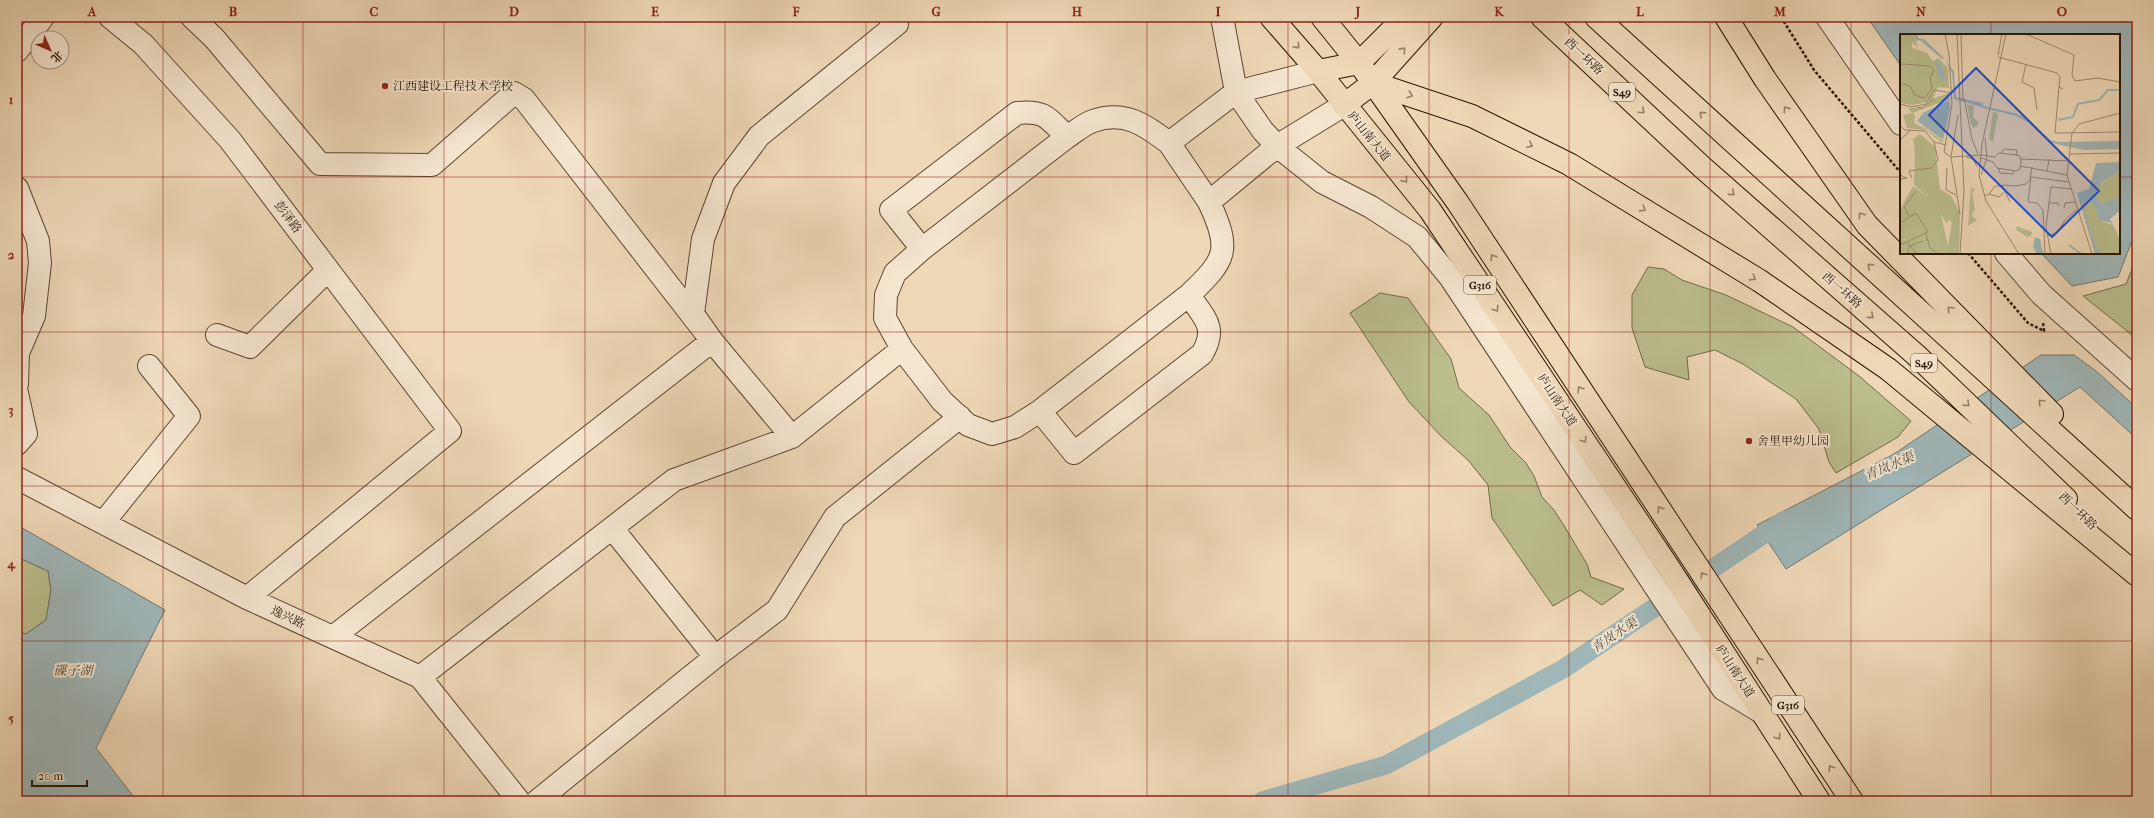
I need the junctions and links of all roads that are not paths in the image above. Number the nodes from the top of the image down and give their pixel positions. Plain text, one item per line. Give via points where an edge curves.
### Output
1 (43, 17) edge
2 (110, 17) edge
3 (192, 17) edge
4 (889, 17) edge
5 (1222, 17) edge
6 (1271, 17) edge
7 (1322, 17) edge
8 (1405, 17) edge
9 (1432, 17) edge
10 (1542, 17) edge
11 (1596, 17) edge
12 (1726, 17) edge
13 (1827, 17) edge
14 (17, 51) edge
15 (1359, 63) junction
16 (1318, 71) junction
17 (1373, 83) junction
18 (1236, 92) junction
19 (1344, 105) junction
20 (1900, 123) edge
21 (1066, 137) junction
22 (1169, 143) junction
23 (1277, 146) junction
24 (17, 188) edge
25 (1209, 202) junction
26 (922, 249) junction
27 (2007, 254) edge
28 (328, 270) junction
29 (1189, 295) junction
30 (217, 335) dead end
31 (712, 341) junction
32 (902, 349) junction
33 (149, 366) dead end
34 (2137, 380) edge
35 (17, 384) edge
36 (17, 393) edge
37 (1040, 411) junction
38 (960, 417) junction
39 (792, 437) junction
40 (17, 444) edge
41 (17, 478) edge
42 (2137, 500) edge
43 (2137, 509) edge
44 (103, 523) junction
45 (612, 528) junction
46 (2137, 568) edge
47 (2137, 575) edge
48 (247, 598) junction
49 (1695, 628) junction
50 (333, 637) junction
51 (715, 657) junction
52 (420, 677) junction
53 (519, 801) edge
54 (537, 801) edge
55 (1819, 801) edge
56 (1852, 801) edge

1 - 14 street
2 - 28 street, 彭泽路 via 143,44 230,140
3 - 31 street via 214,38 320,164 432,165 514,93 524,99
4 - 31 street via 897,24 759,136 724,183 703,239 693,314
5 - 18 street
6 -> 16 highway, 庐山南大道 / G316
7 - 15 highway, 庐山南大道 / G316
8 - 15 highway
17 -> 9 highway
10 -> 46 highway, 西一环路 / S49 via 1702,167 1916,355
43 -> 11 highway
42 -> 12 highway via 1867,225 1765,79
13 - 20 street
15 - 16 highway
15 - 17 highway, 庐山南大道 / G316
16 - 18 street
16 - 19 highway, 庐山南大道 / G316
17 - 19 highway
17 -> 47 highway via 1472,116 1569,164 1760,281 1888,369
56 -> 17 highway, 庐山南大道 / G316 via 1458,203
18 - 22 street
18 - 23 street
19 - 23 street
19 -> 49 highway, 庐山南大道 / G316 via 1430,210 1669,568
21 - 22 street via 1092,121 1116,117 1143,124
21 - 26 street
21 - 26 street via 1046,116 1033,111 1017,113 891,210
22 - 25 street
23 - 25 street
23 - 49 street via 1322,182 1371,207 1417,237 1450,277 1643,568
24 - 35 street via 38,241 40,263 34,316 18,353
25 - 29 street via 1222,230 1223,252 1210,275
26 - 32 street via 895,272 886,295 885,318
27 - 34 street via 2041,294
28 - 30 street via 250,347
28 - 48 street, 彭泽路 via 450,431
29 - 37 street
29 - 37 street via 1210,327 1210,342 1202,354 1074,453
31 - 39 street
31 - 50 street
32 - 38 street via 942,401
32 - 39 street
33 - 44 street via 189,416
36 - 40 street via 26,434
37 - 38 street via 1015,427 992,434 968,425
38 - 51 street via 835,517 777,610
39 - 45 street via 674,480
41 - 44 street, 逸兴路
44 - 48 street, 逸兴路
45 - 51 street
45 - 52 street
48 - 50 street, 逸兴路
49 -> 55 highway, 庐山南大道 / G316 via 1762,713
50 - 52 street, 逸兴路
51 - 54 street
52 - 53 street, 逸兴路

